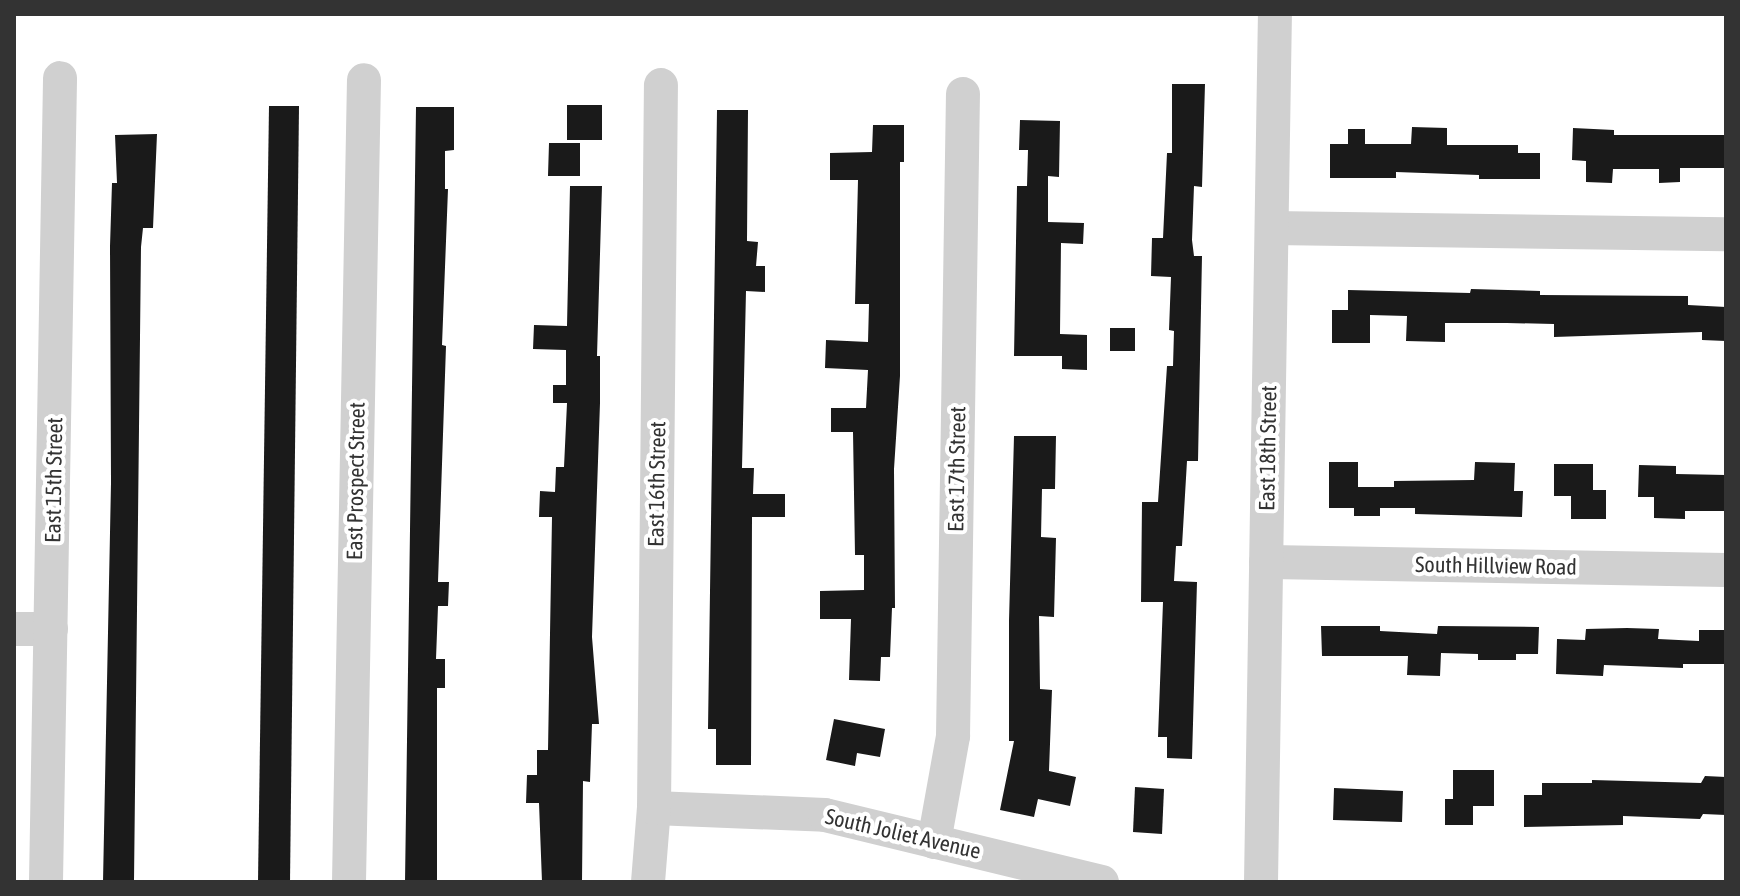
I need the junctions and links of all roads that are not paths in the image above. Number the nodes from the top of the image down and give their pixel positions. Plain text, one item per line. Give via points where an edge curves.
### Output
1 (1275, 14) edge
2 (60, 78) dead end
3 (364, 80) dead end
4 (661, 85) dead end
5 (963, 94) dead end
6 (1272, 228) junction
7 (1726, 234) edge
8 (1266, 562) junction
9 (1726, 570) edge
10 (14, 629) edge
11 (51, 629) junction
12 (654, 808) junction
13 (934, 842) junction
14 (46, 882) edge
15 (349, 882) edge
16 (648, 882) edge
17 (1102, 882) edge
18 (1261, 882) edge

1 - 6 street, East 18th Street
2 - 11 street, East 15th Street
3 - 15 street, East Prospect Street
4 - 12 street, East 16th Street
5 - 13 street, East 17th Street via 953,736
6 - 7 street
6 - 8 street, East 18th Street
8 - 9 street, South Hillview Road
8 - 18 street, East 18th Street
10 - 11 street
11 - 14 street, East 15th Street
12 - 13 street, South Joliet Avenue via 825,815
12 - 16 street, East 16th Street
13 - 17 street, South Joliet Avenue

